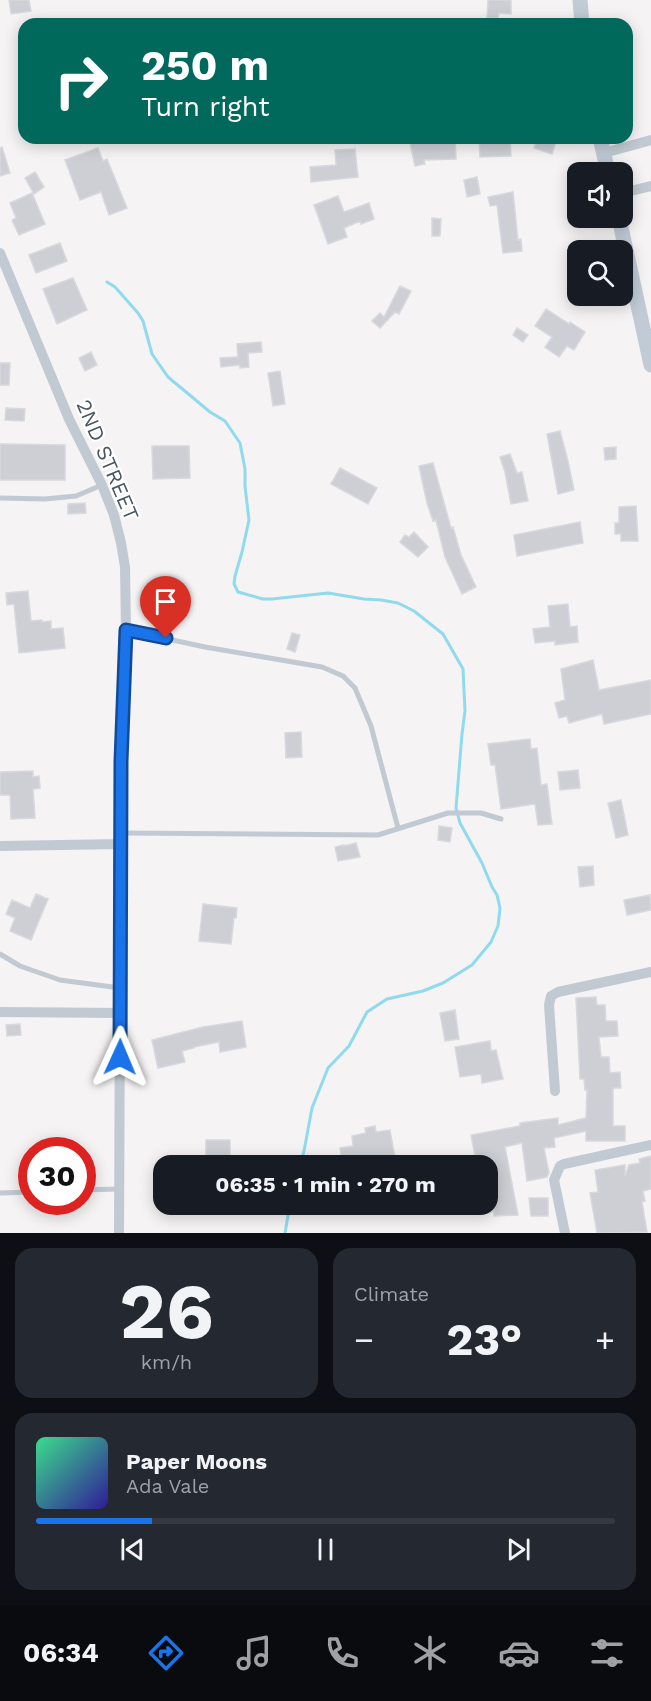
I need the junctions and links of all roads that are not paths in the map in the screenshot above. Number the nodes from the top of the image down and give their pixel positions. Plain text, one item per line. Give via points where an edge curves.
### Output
1 (580, 0) edge
2 (582, 18) edge
3 (651, 140) edge
4 (633, 142) edge
5 (618, 144) edge
6 (602, 146) edge
7 (606, 162) edge
8 (651, 186) edge
9 (633, 190) edge
10 (621, 228) edge
11 (0, 253) edge
12 (651, 365) edge
13 (102, 485) junction
14 (0, 498) edge
15 (126, 630) junction
16 (501, 819) dead end
17 (398, 828) junction
18 (121, 838) junction
19 (0, 846) edge
20 (0, 954) edge
21 (651, 972) edge
22 (120, 988) junction
23 (0, 1012) edge
24 (120, 1013) junction
25 (555, 1091) dead end
26 (651, 1145) edge
27 (118, 1188) junction
28 (96, 1189) edge
29 (18, 1192) edge
30 (0, 1193) edge
31 (119, 1233) edge
32 (565, 1233) edge

1 - 2 main road
3 - 4 street
5 - 6 street
6 - 7 main road
8 - 9 street
10 - 12 main road
11 - 13 street, 2ND STREET via 69,419
13 - 14 lane via 76,496 45,500
13 - 15 street, 2ND STREET via 121,543
15 - 17 lane via 321,667 343,676 355,688 371,726
15 - 18 street, 2ND STREET
16 - 17 lane via 481,813 448,813
17 - 18 lane via 378,835
18 - 19 street
18 - 22 street, 2ND STREET
20 - 22 lane via 20,966 60,980
21 - 25 street via 551,996
22 - 24 street, 2ND STREET
23 - 24 street
24 - 27 street, 2ND STREET
26 - 32 street via 560,1166 554,1188
27 - 28 lane
27 - 31 street, 2ND STREET
29 - 30 lane

